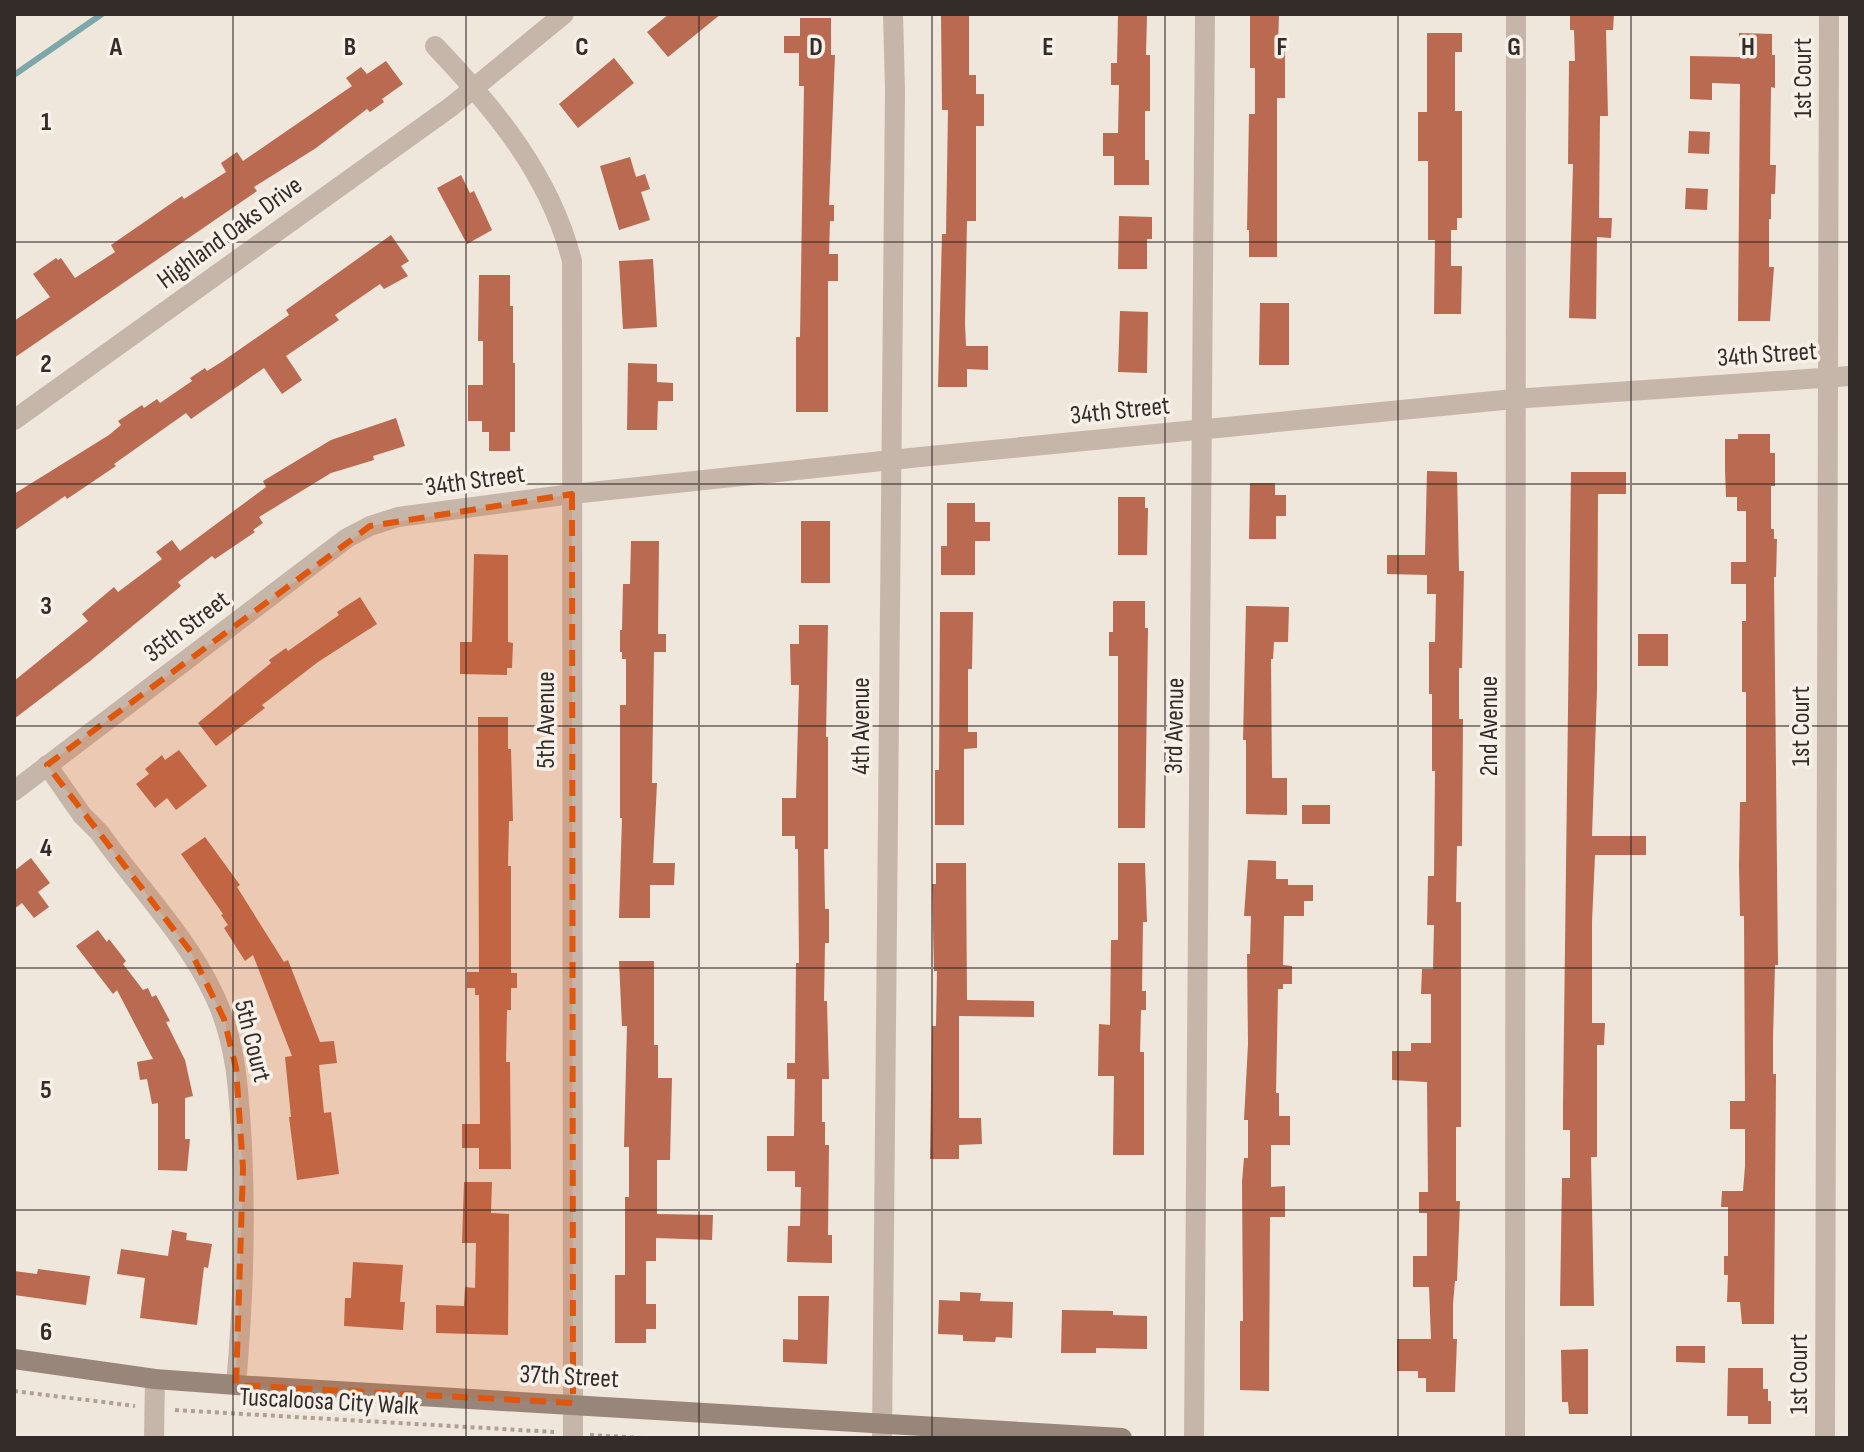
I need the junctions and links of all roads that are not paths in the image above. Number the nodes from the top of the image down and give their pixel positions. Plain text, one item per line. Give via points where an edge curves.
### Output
1 (564, 14) edge
2 (893, 14) edge
3 (1205, 14) edge
4 (1516, 14) edge
5 (1829, 14) edge
6 (435, 46) dead end
7 (475, 88) junction
8 (1828, 376) junction
9 (1850, 376) edge
10 (1514, 399) junction
11 (14, 420) edge
12 (1204, 429) junction
13 (890, 461) junction
14 (572, 494) junction
15 (398, 517) joint
16 (47, 765) junction
17 (14, 791) edge
18 (14, 1359) edge
19 (155, 1379) junction
20 (236, 1385) junction
21 (573, 1403) junction
22 (882, 1430) edge
23 (573, 1436) edge
24 (154, 1438) edge
25 (1122, 1438) edge
26 (1194, 1438) edge
27 (1515, 1438) edge
28 (1825, 1438) edge

1 - 7 street, Highland Oaks Drive
2 - 13 street, 4th Avenue
3 - 12 street, 3rd Avenue
4 - 10 street, 2nd Avenue
5 - 8 street, 1st Court
6 - 7 street, 5th Avenue
7 - 11 street, Highland Oaks Drive
7 - 14 street, 5th Avenue via 547,190 572,261
8 - 9 street, 34th Street
8 - 10 street, 34th Street
8 - 28 street, 1st Court
10 - 12 street, 34th Street
10 - 27 street, 2nd Avenue
12 - 13 street, 34th Street
12 - 26 street, 3rd Avenue
13 - 14 street, 34th Street
13 - 22 street, 4th Avenue
14 - 15 street, 34th Street
14 - 21 street, 5th Avenue
15 - 16 street, 35th Street via 347,538
16 - 17 street, 35th Street
16 - 20 street, 5th Court via 191,952 215,996 231,1043 243,1168 244,1295
18 - 19 street, 37th Street
19 - 20 street, 37th Street
19 - 24 street
20 - 21 street, 37th Street
21 - 22 street, 37th Street
21 - 23 street, 5th Avenue
22 - 25 street, 37th Street

